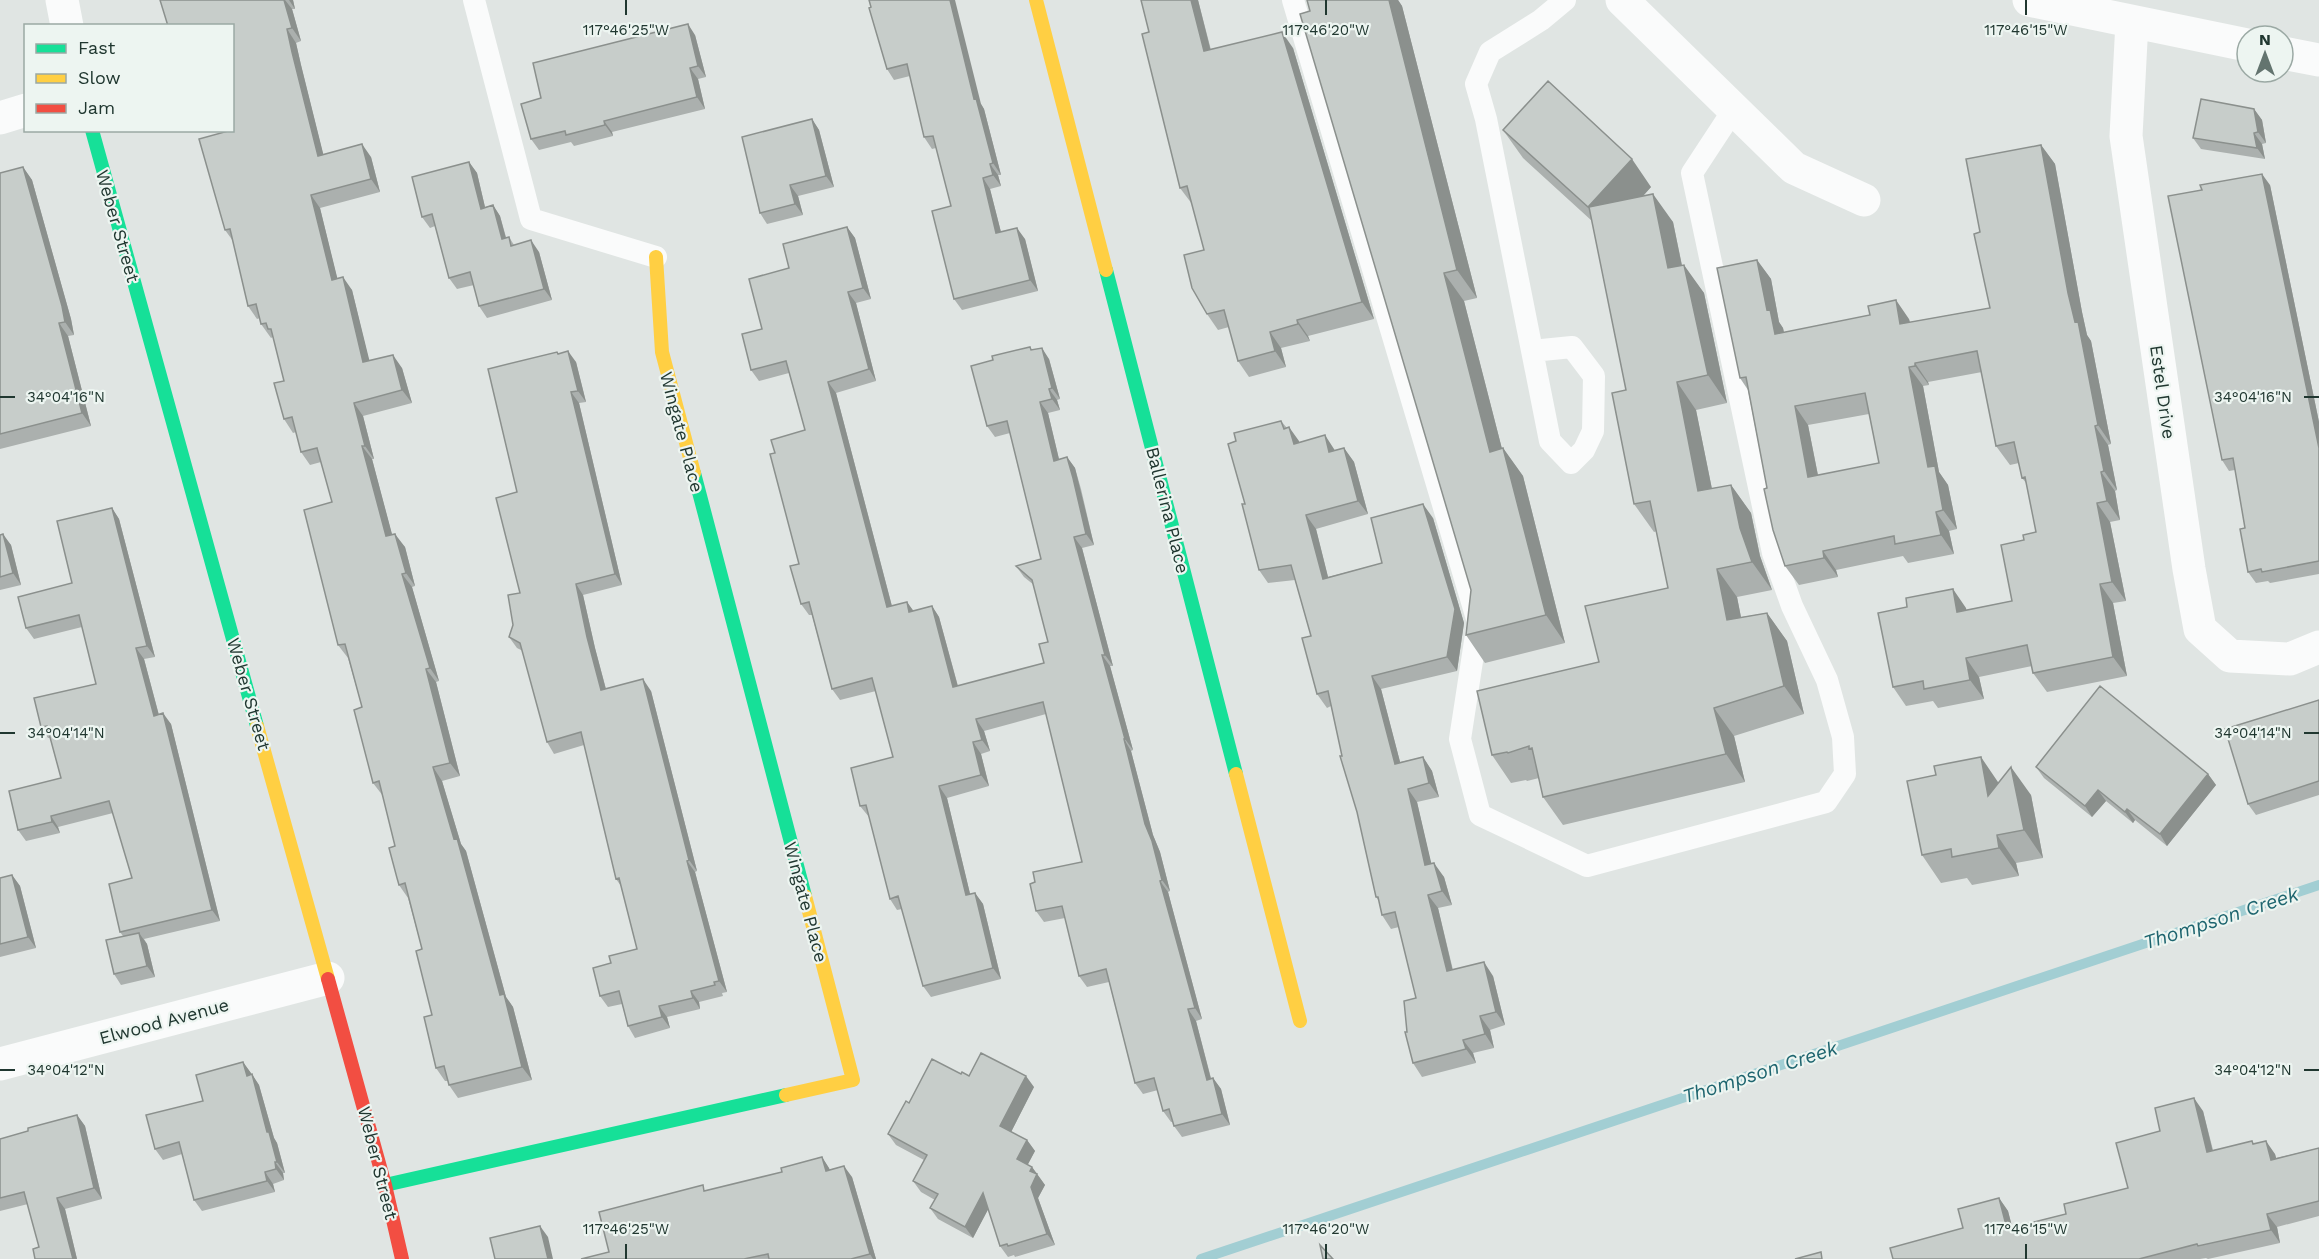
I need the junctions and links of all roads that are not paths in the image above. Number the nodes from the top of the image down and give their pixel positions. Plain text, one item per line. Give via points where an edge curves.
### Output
1 (62, 0) edge
2 (474, 0) edge
3 (1036, 0) edge
4 (1293, 0) edge
5 (1565, 0) edge
6 (1622, 0) edge
7 (2029, 0) edge
8 (2132, 22) junction
9 (67, 24) edge
10 (2235, 43) edge
11 (2295, 55) edge
12 (2319, 60) edge
13 (1734, 109) junction
14 (24, 111) edge
15 (0, 118) edge
16 (93, 132) edge
17 (1864, 200) dead end
18 (656, 257) joint
19 (1532, 351) junction
20 (2319, 647) edge
21 (328, 978) junction
22 (1300, 1021) dead end
23 (0, 1064) edge
24 (385, 1185) junction
25 (402, 1259) edge

1 - 9 street
2 - 18 lane via 531,219
3 - 22 street, Ballerina Place
4 - 13 lane via 1478,622 1460,739 1480,815 1587,866 1826,802 1845,774 1843,737 1827,680 1791,606 1773,553 1692,173
5 - 19 lane via 1490,52 1476,84
6 - 13 street
7 - 8 street
8 - 10 street
8 - 20 street, Estel Drive via 2126,136 2200,629 2230,656 2290,659
11 - 12 street
13 - 17 street via 1794,168
14 - 15 street
16 - 21 street, Weber Street
18 - 24 street, Wingate Place via 662,352 853,1080
19 - 19 lane via 1550,441 1571,464 1584,450 1593,431 1594,376 1572,347
21 - 23 street, Elwood Avenue
21 - 24 street, Weber Street
24 - 25 street, Weber Street

